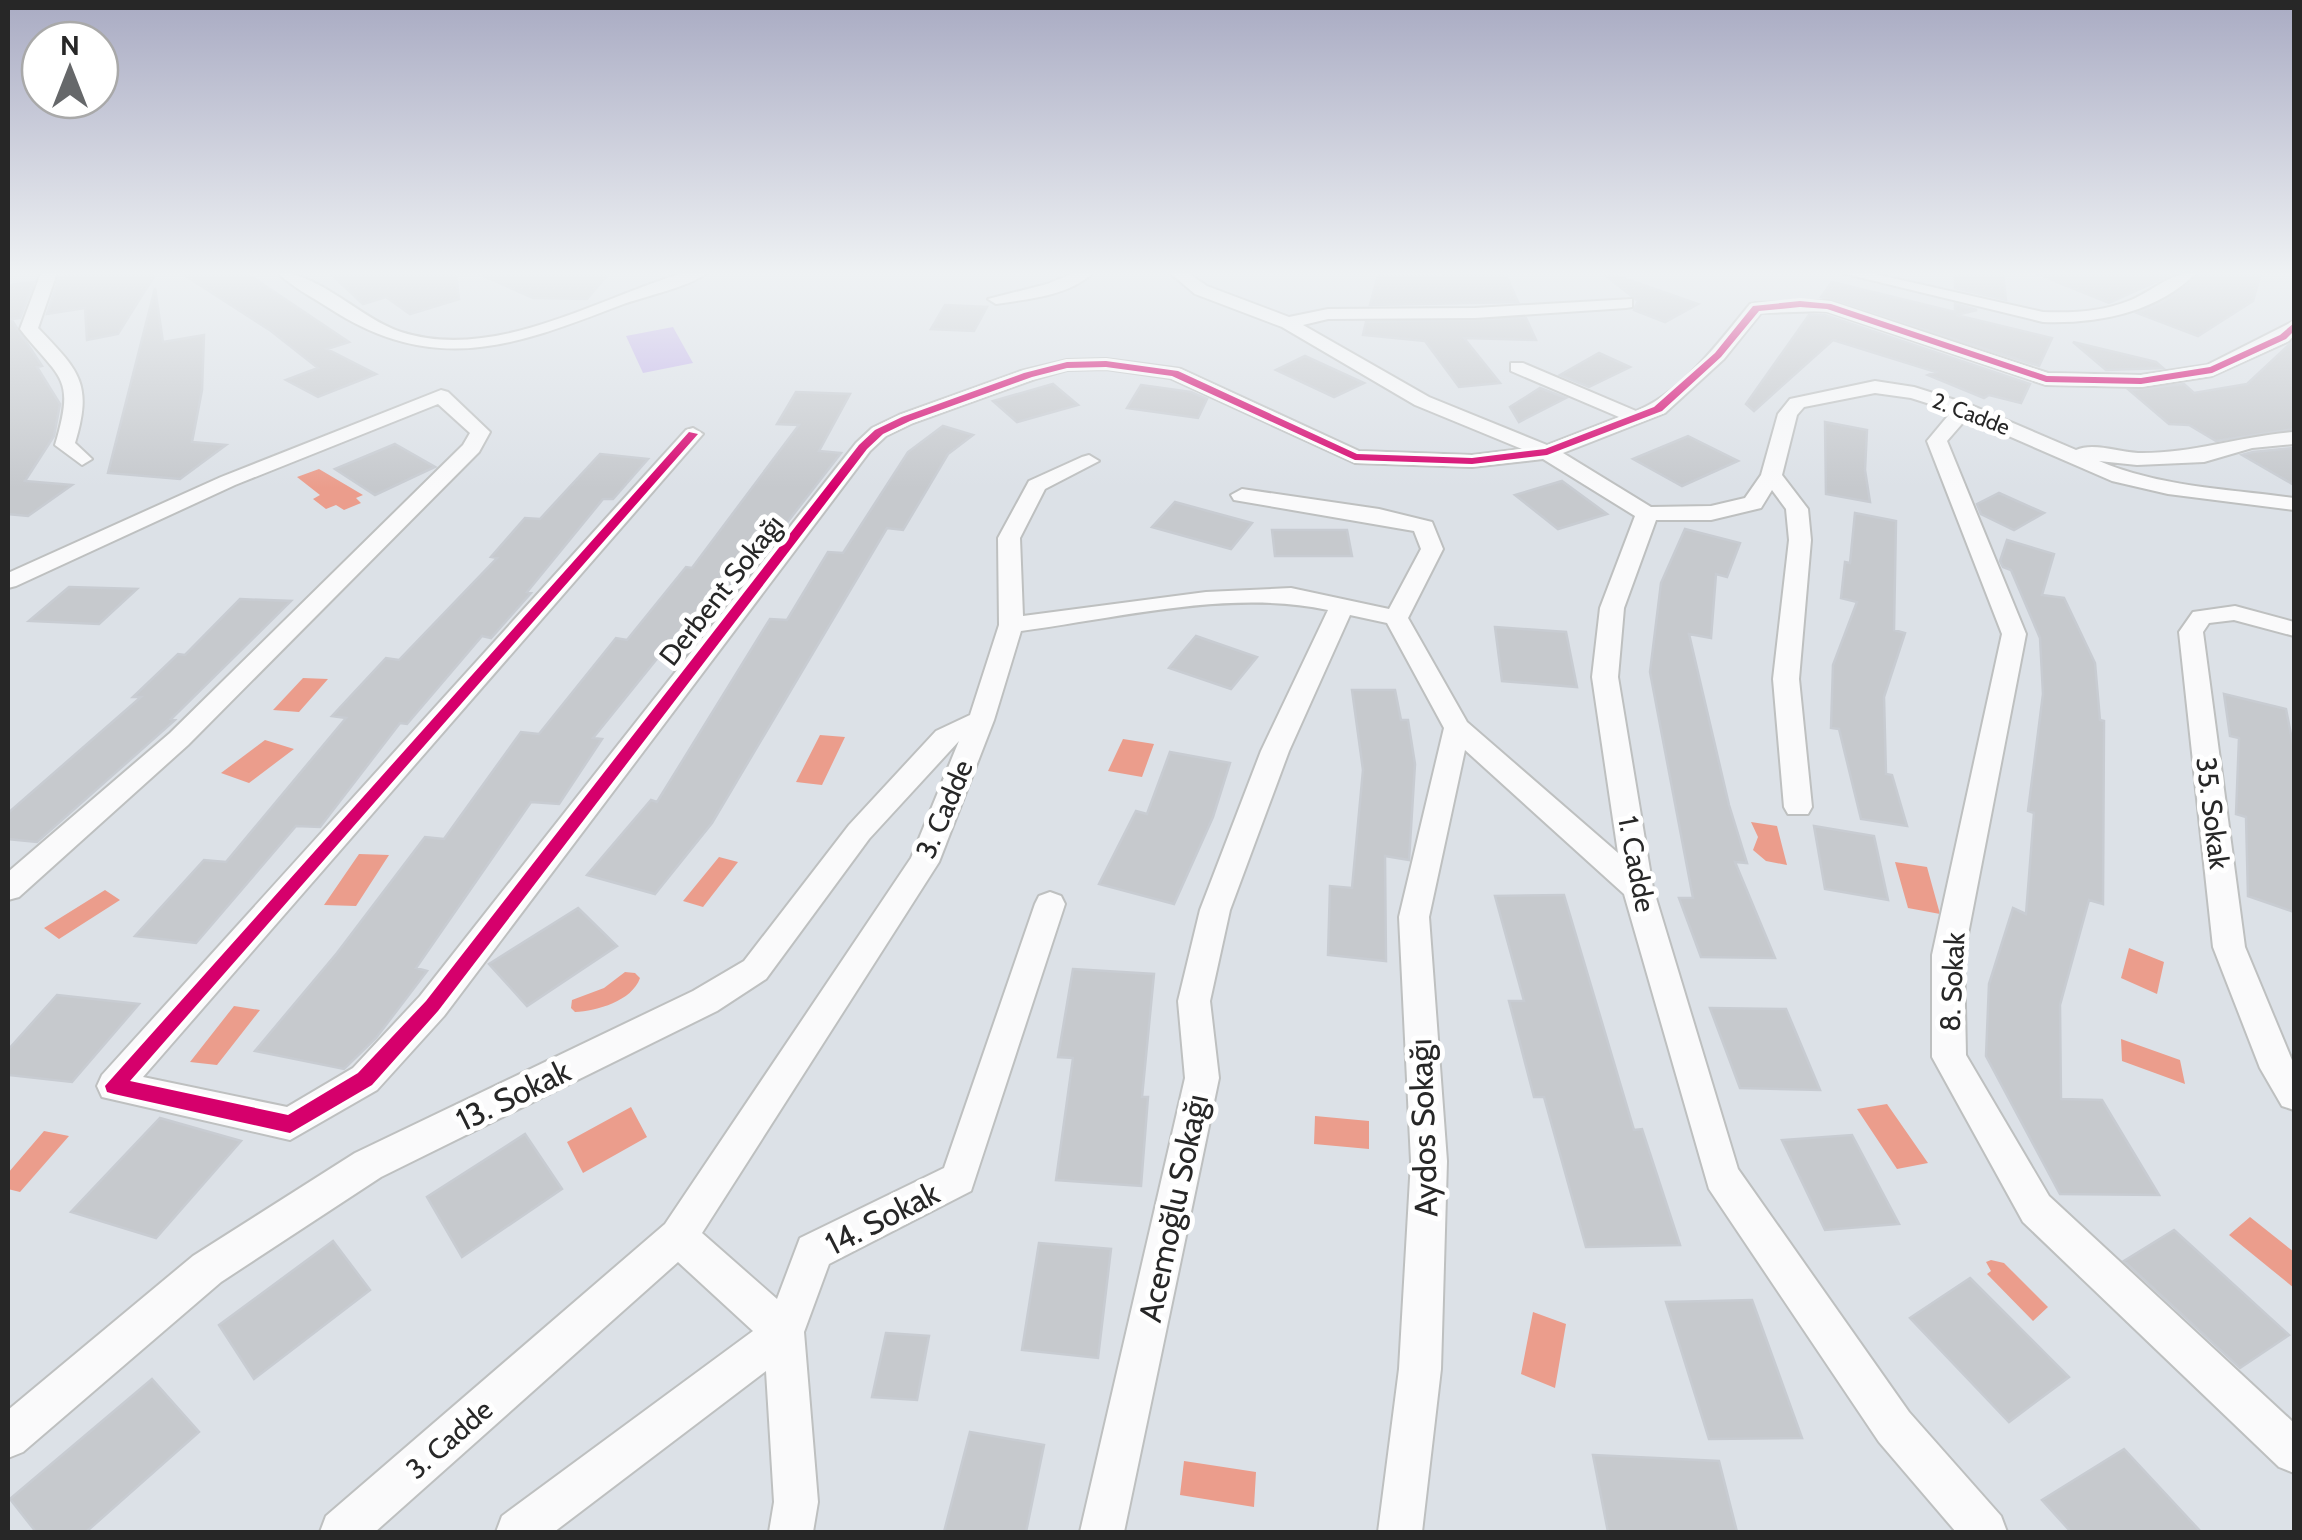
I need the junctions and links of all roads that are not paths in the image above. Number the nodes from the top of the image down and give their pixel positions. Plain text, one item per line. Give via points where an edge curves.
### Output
1 (43, 345) edge
2 (432, 345) edge
3 (458, 345) edge
4 (1324, 345) edge
5 (1726, 345) edge
6 (1944, 345) edge
7 (2266, 345) edge
8 (1516, 367) dead end
9 (1964, 409) junction
10 (1637, 418) junction
11 (693, 434) dead end
12 (2294, 438) edge
13 (2062, 451) junction
14 (1547, 452) junction
15 (82, 459) dead end
16 (1089, 462) dead end
17 (1771, 475) junction
18 (1242, 495) dead end
19 (2294, 504) edge
20 (1647, 514) junction
21 (8, 581) edge
22 (1341, 608) junction
23 (1396, 618) junction
24 (1011, 625) junction
25 (2294, 629) edge
26 (981, 720) junction
27 (1457, 728) junction
28 (1798, 806) dead end
29 (1638, 888) junction
30 (8, 889) edge
31 (1050, 904) dead end
32 (2294, 1095) edge
33 (678, 1237) junction
34 (784, 1332) junction
35 (8, 1437) edge
36 (2294, 1452) edge
37 (342, 1532) edge
38 (518, 1532) edge
39 (792, 1532) edge
40 (1102, 1532) edge
41 (1400, 1532) edge
42 (1985, 1532) edge

1 - 15 street via 76,381 78,404 64,445
2 - 3 street
4 - 14 street via 1422,401
5 - 10 street, Derbent Sokağı via 1658,409
6 - 7 street, Derbent Sokağı via 2046,379 2141,381 2212,370
8 - 10 street
9 - 13 street, 2. Cadde
9 - 17 street, 2. Cadde via 1875,387 1797,403
9 - 36 street, 8. Sokak via 1937,441 2014,634 1948,954 1950,1057 2036,1210
10 - 14 street, Derbent Sokağı
11 - 14 street, Derbent Sokağı via 114,1086 290,1124 365,1079 432,1006 863,446 906,418 1028,375 1106,364 1174,373 1355,457 1472,461
12 - 13 street via 2204,456 2137,459
13 - 19 street, 2. Cadde via 2119,477
14 - 20 street
16 - 24 street, 3. Cadde via 1036,486 1009,538
17 - 20 street via 1753,503
17 - 28 street via 1797,509 1800,540 1786,679
18 - 23 street via 1285,507 1388,514 1424,527 1432,549
20 - 29 street, 1. Cadde via 1612,608 1605,677
21 - 30 street via 441,396 480,432 472,448 179,739
22 - 23 street
22 - 24 street via 1291,596 1206,599
22 - 40 street, Acemoğlu Sokağı via 1275,751 1214,910 1194,1001 1202,1078
23 - 27 street
24 - 26 street, 3. Cadde
25 - 32 street, 35. Sokak via 2236,613 2201,617 2191,632 2229,948 2272,1058
26 - 33 street, 3. Cadde via 924,862
26 - 35 street, 13. Sokak via 945,737 860,832 754,970 705,1001 368,1165 207,1269
27 - 29 street
27 - 41 street, Aydos Sokağı via 1414,917 1429,1160 1420,1369
29 - 42 street, 1. Cadde via 1722,1177 1894,1427
31 - 34 street, 14. Sokak via 958,1179 814,1251
33 - 34 street
33 - 37 street, 3. Cadde
34 - 38 street
34 - 39 street via 796,1502

